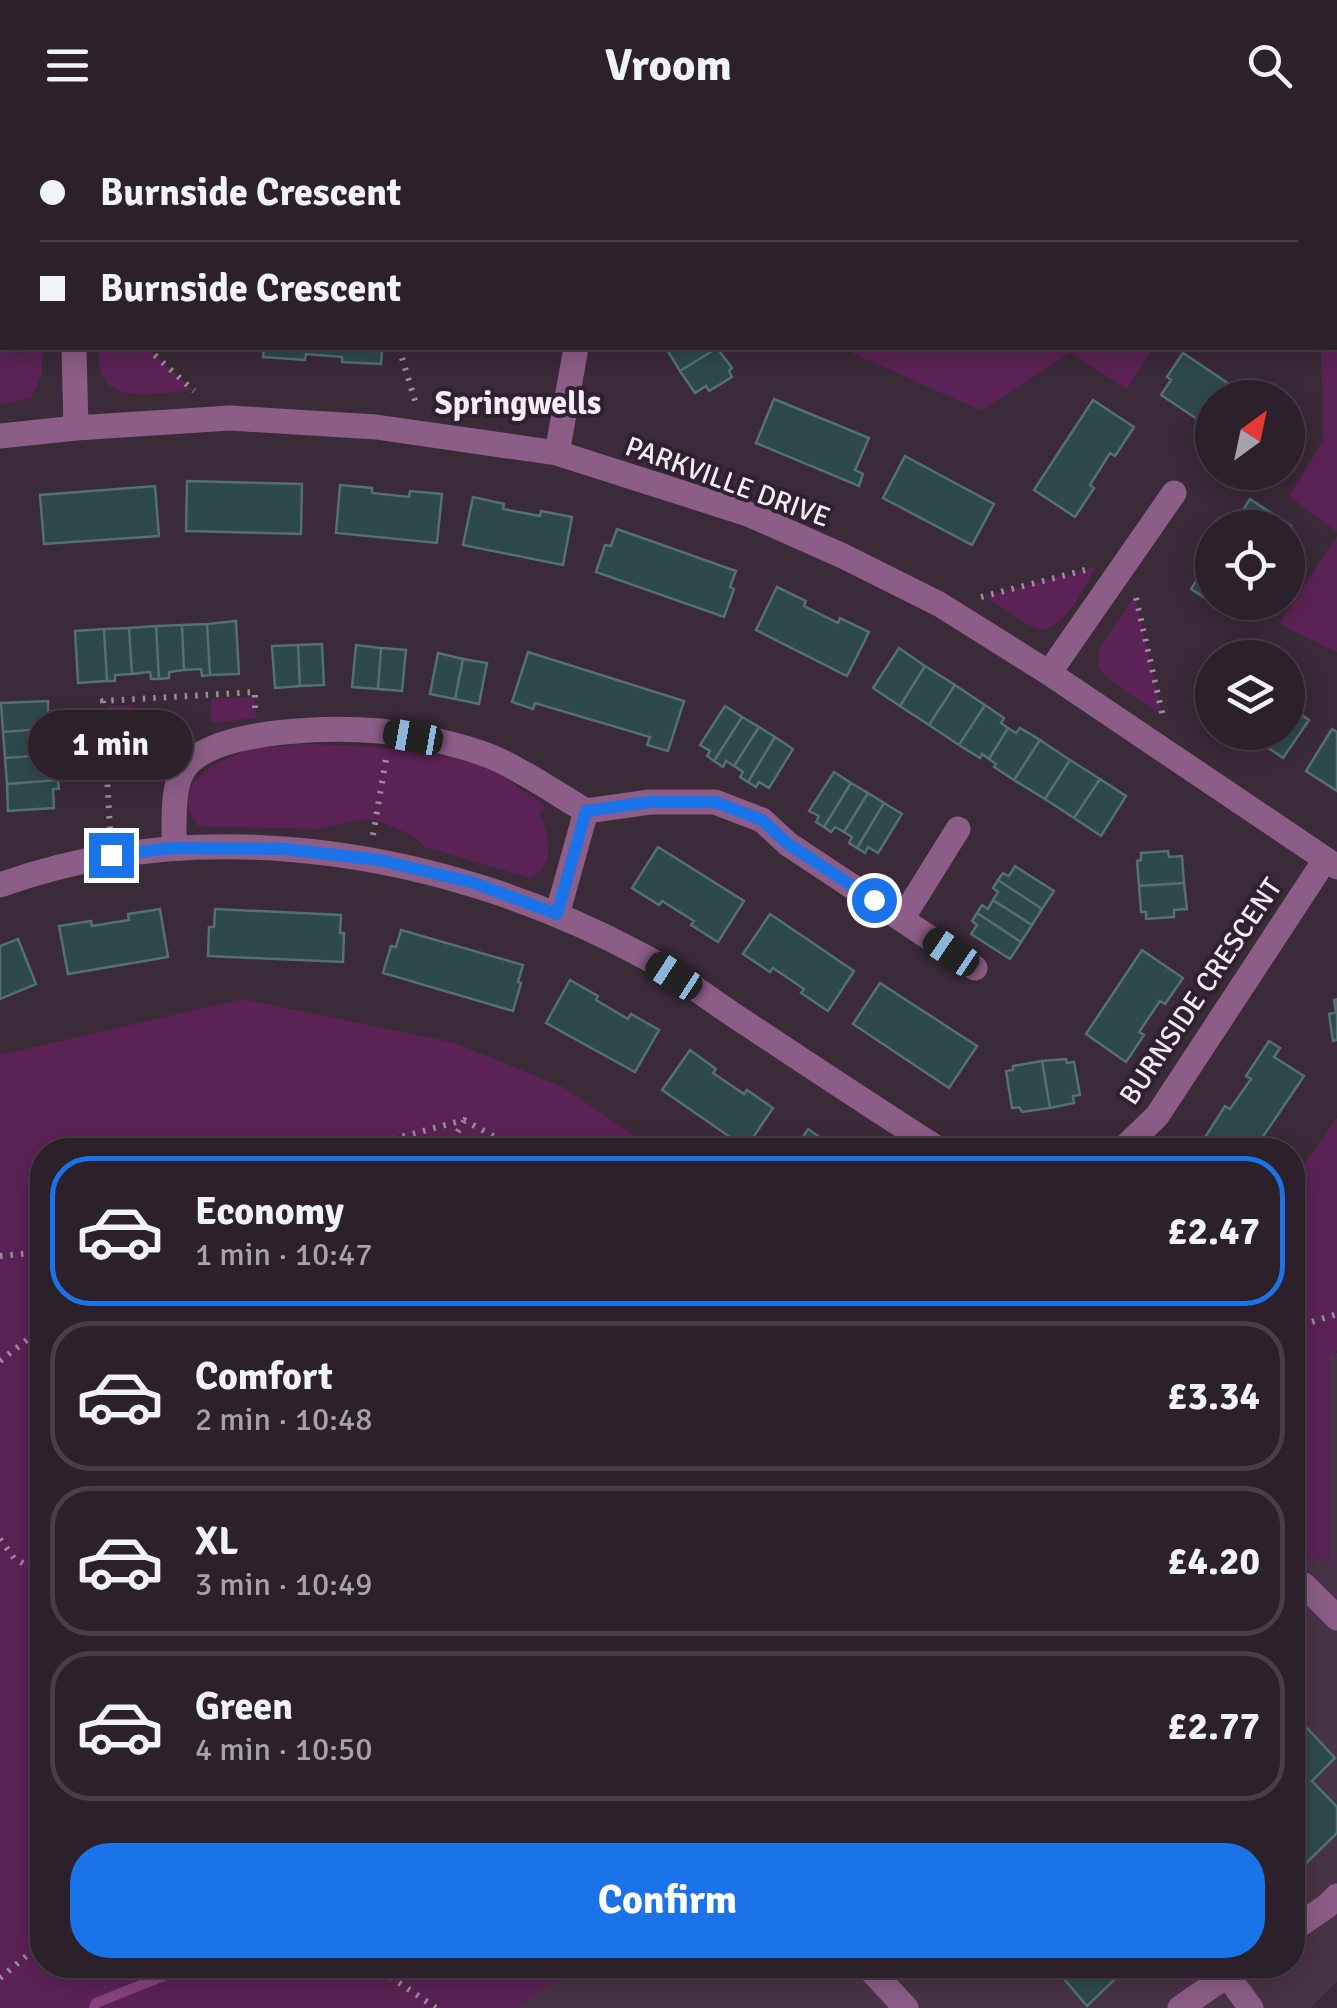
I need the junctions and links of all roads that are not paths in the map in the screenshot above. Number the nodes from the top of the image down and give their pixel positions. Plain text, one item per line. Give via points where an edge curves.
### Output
1 (74, 350) edge
2 (576, 350) edge
3 (76, 428) junction
4 (0, 436) edge
5 (557, 452) junction
6 (1174, 493) dead end
7 (1049, 673) junction
8 (586, 811) junction
9 (958, 829) dead end
10 (174, 848) junction
11 (1331, 863) edge
12 (0, 885) edge
13 (557, 914) junction
14 (902, 919) junction
15 (976, 968) dead end
16 (922, 1138) edge
17 (1132, 1138) edge
18 (1305, 1586) edge
19 (1337, 1618) edge
20 (1337, 1896) edge
21 (1305, 1921) edge
22 (878, 1978) edge
23 (1223, 1978) edge
24 (1238, 1978) edge
25 (906, 2008) edge
26 (1181, 2008) edge
27 (1252, 2008) edge

1 - 3 street
2 - 5 street
3 - 4 street, PARKVILLE DRIVE
3 - 5 street, PARKVILLE DRIVE via 223,418 376,426
5 - 7 street, PARKVILLE DRIVE via 748,514 842,556 943,606
6 - 7 street
7 - 11 street, PARKVILLE DRIVE
8 - 10 street via 491,757 437,742 390,733 275,732 237,740 187,765 177,785
8 - 13 street
8 - 14 street via 715,802 762,820
9 - 14 street
10 - 12 street via 111,855
10 - 13 street via 285,849 369,859 471,882
11 - 17 street, BURNSIDE CRESCENT via 1157,1116
13 - 16 street via 645,957
14 - 15 street
18 - 19 street
20 - 21 street
22 - 25 street
23 - 26 street
24 - 27 street

